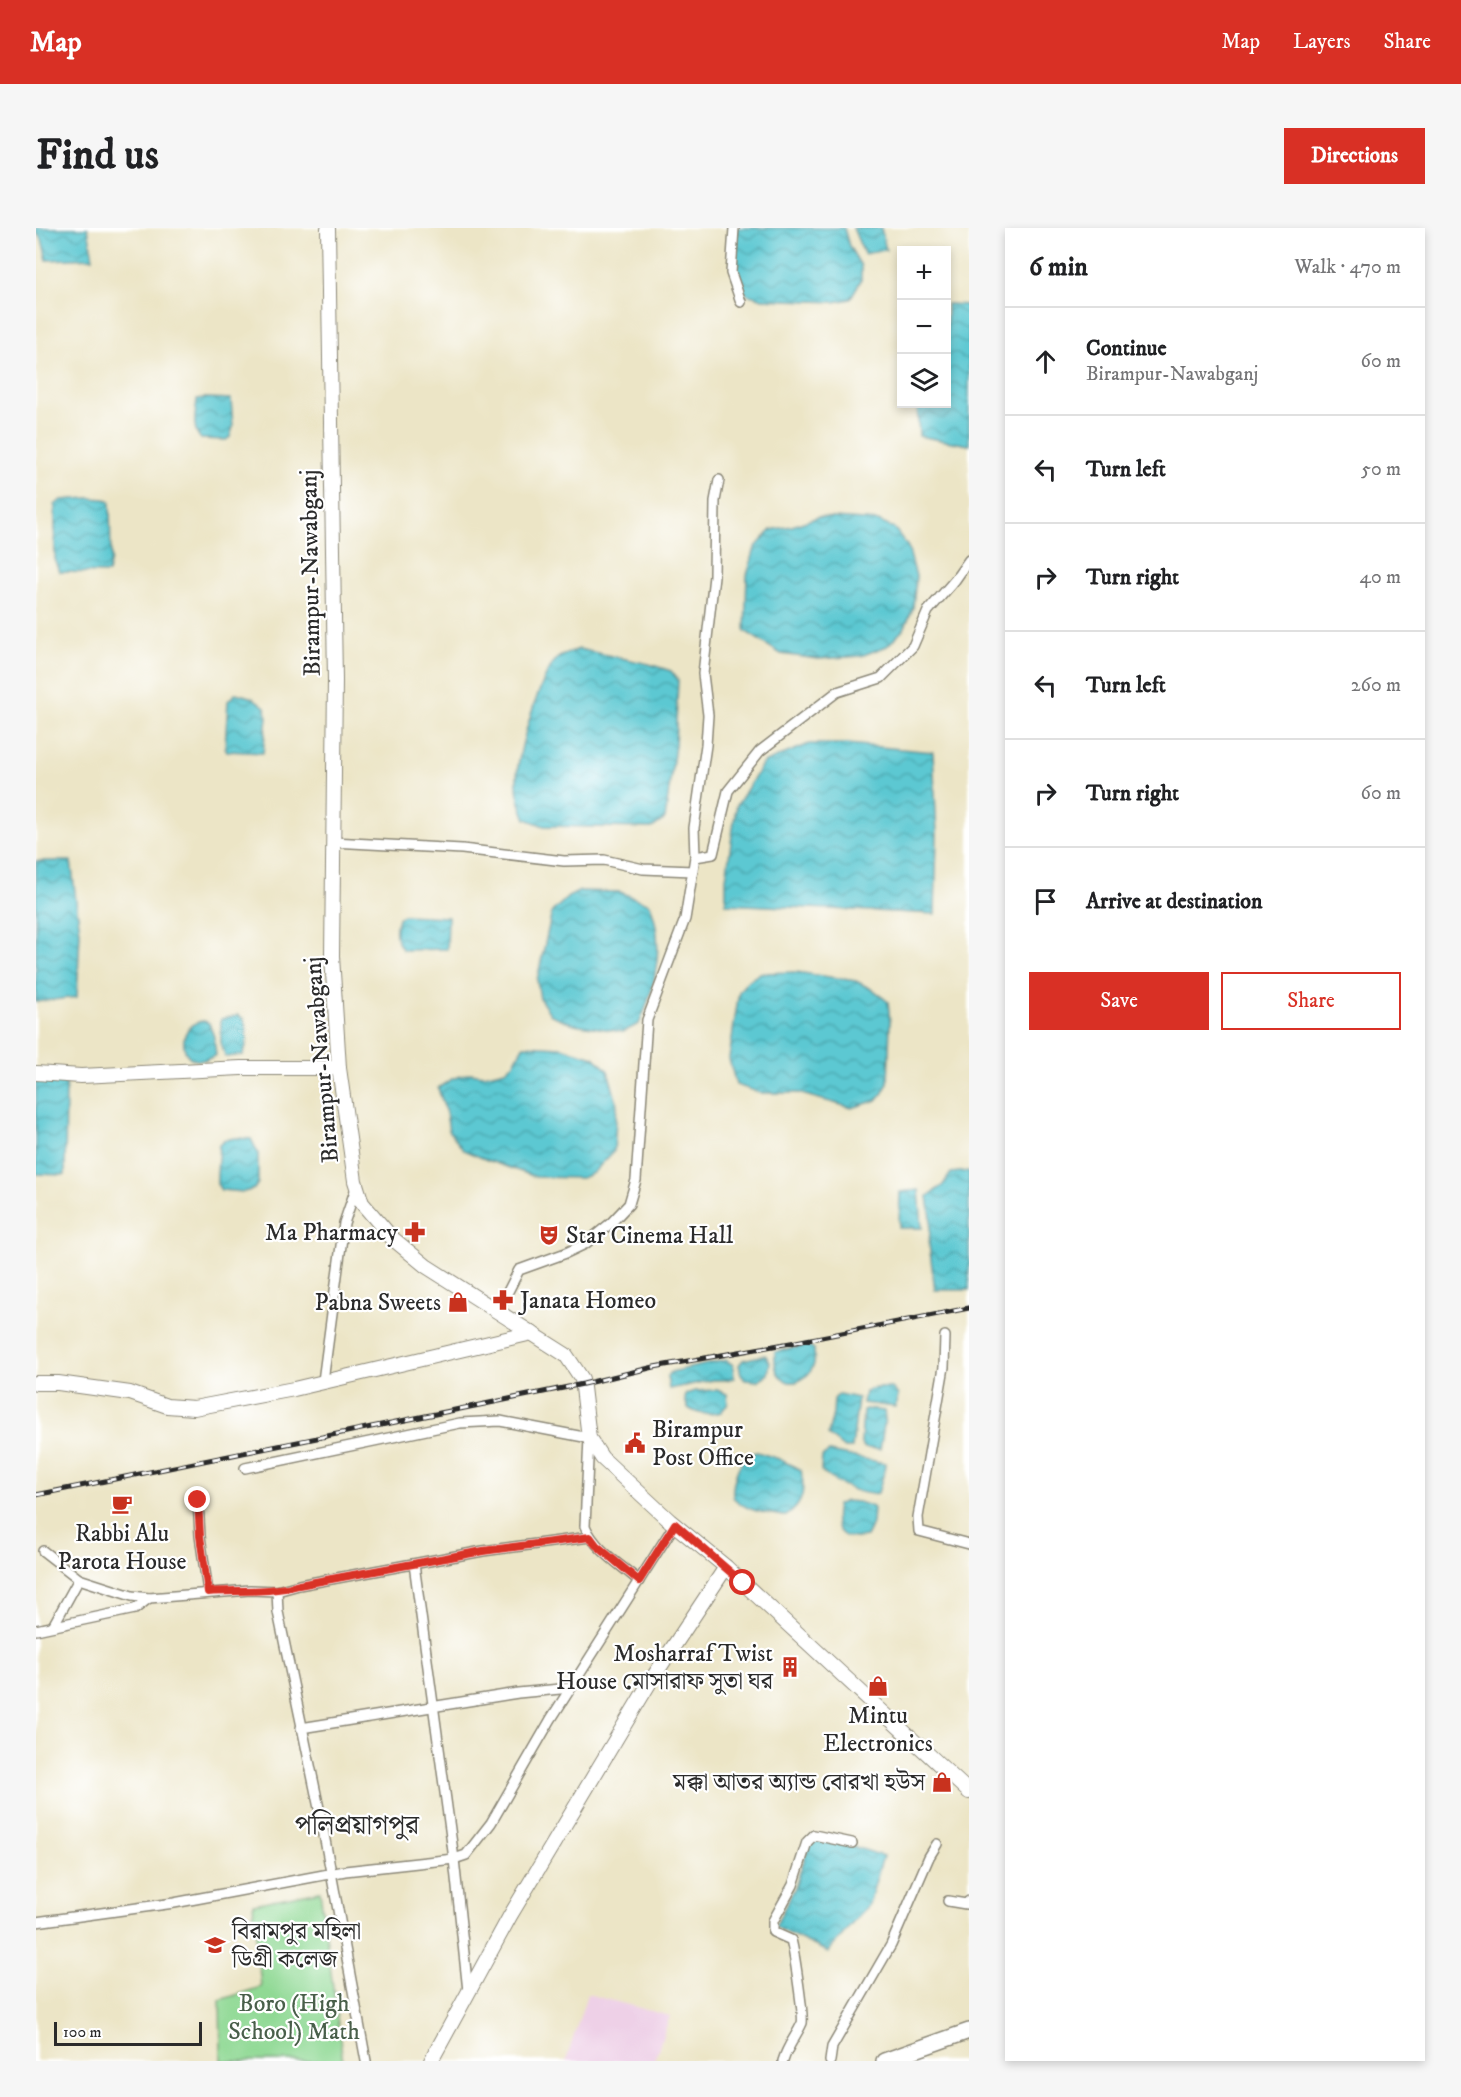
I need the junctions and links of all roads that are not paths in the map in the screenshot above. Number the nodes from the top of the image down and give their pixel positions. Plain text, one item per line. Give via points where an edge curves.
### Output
1 (328, 228) edge
2 (734, 228) edge
3 (741, 302) dead end
4 (719, 480) dead end
5 (969, 560) edge
6 (333, 842) junction
7 (695, 857) junction
8 (693, 872) junction
9 (339, 1068) junction
10 (36, 1073) edge
11 (356, 1188) junction
12 (498, 1311) junction
13 (532, 1333) junction
14 (945, 1336) dead end
15 (323, 1381) junction
16 (36, 1383) edge
17 (589, 1438) junction
18 (245, 1468) dead end
19 (198, 1500) dead end
20 (675, 1524) junction
21 (590, 1537) junction
22 (969, 1544) edge
23 (43, 1551) dead end
24 (414, 1563) junction
25 (726, 1567) junction
26 (79, 1578) junction
27 (639, 1581) junction
28 (277, 1591) junction
29 (208, 1592) junction
30 (149, 1598) junction
31 (53, 1626) junction
32 (36, 1630) edge
33 (571, 1688) junction
34 (433, 1707) junction
35 (301, 1728) junction
36 (969, 1792) edge
37 (852, 1843) dead end
38 (937, 1844) dead end
39 (454, 1859) junction
40 (330, 1873) junction
41 (948, 1901) dead end
42 (969, 1901) edge
43 (36, 1922) edge
44 (468, 1994) junction
45 (969, 2031) edge
46 (366, 2061) edge
47 (431, 2061) edge
48 (783, 2061) edge
49 (830, 2061) edge
50 (884, 2061) edge

1 - 6 main road, Birampur-Nawabganj via 335,680
2 - 3 street via 731,273
4 - 7 street via 703,674 708,715 694,828
5 - 7 street via 928,611 913,646 882,678 837,692 760,751 728,790 713,854
6 - 8 street via 462,849
6 - 9 main road, Birampur-Nawabganj via 332,956
7 - 8 street
8 - 12 street via 685,918 647,1020 637,1170 629,1204 585,1244 519,1270
9 - 10 main road via 241,1068 81,1076
9 - 11 main road, Birampur-Nawabganj
11 - 12 main road, Birampur-Nawabganj via 362,1203 392,1238 426,1266
11 - 15 street via 344,1223
12 - 13 main road, Birampur-Nawabganj
13 - 15 main road
13 - 17 main road, Birampur-Nawabganj via 566,1355 576,1367 584,1386
14 - 22 street via 944,1367 918,1517 919,1531
15 - 16 main road via 194,1408 167,1406 130,1393
17 - 18 street via 500,1421 460,1423
17 - 20 main road via 602,1458
17 - 21 street via 585,1526
19 - 29 street
20 - 25 main road
20 - 27 street
21 - 24 street
21 - 27 street
23 - 26 street
24 - 28 street
24 - 34 street
25 - 36 main road
25 - 44 main road via 626,1722
26 - 30 street
26 - 31 street
27 - 33 street
28 - 29 street
28 - 35 street
29 - 30 street
30 - 31 street via 135,1609
31 - 32 street
33 - 34 street
33 - 39 street via 491,1823 466,1855
34 - 35 street
34 - 39 street
35 - 40 street
37 - 48 street via 814,1835 807,1842 793,1885 772,1921 774,1932 791,1940 803,2022
38 - 49 street via 891,1945 832,2047
39 - 40 street
39 - 44 street
40 - 43 street via 174,1903
40 - 46 street
41 - 42 street
44 - 47 main road
45 - 50 main road

